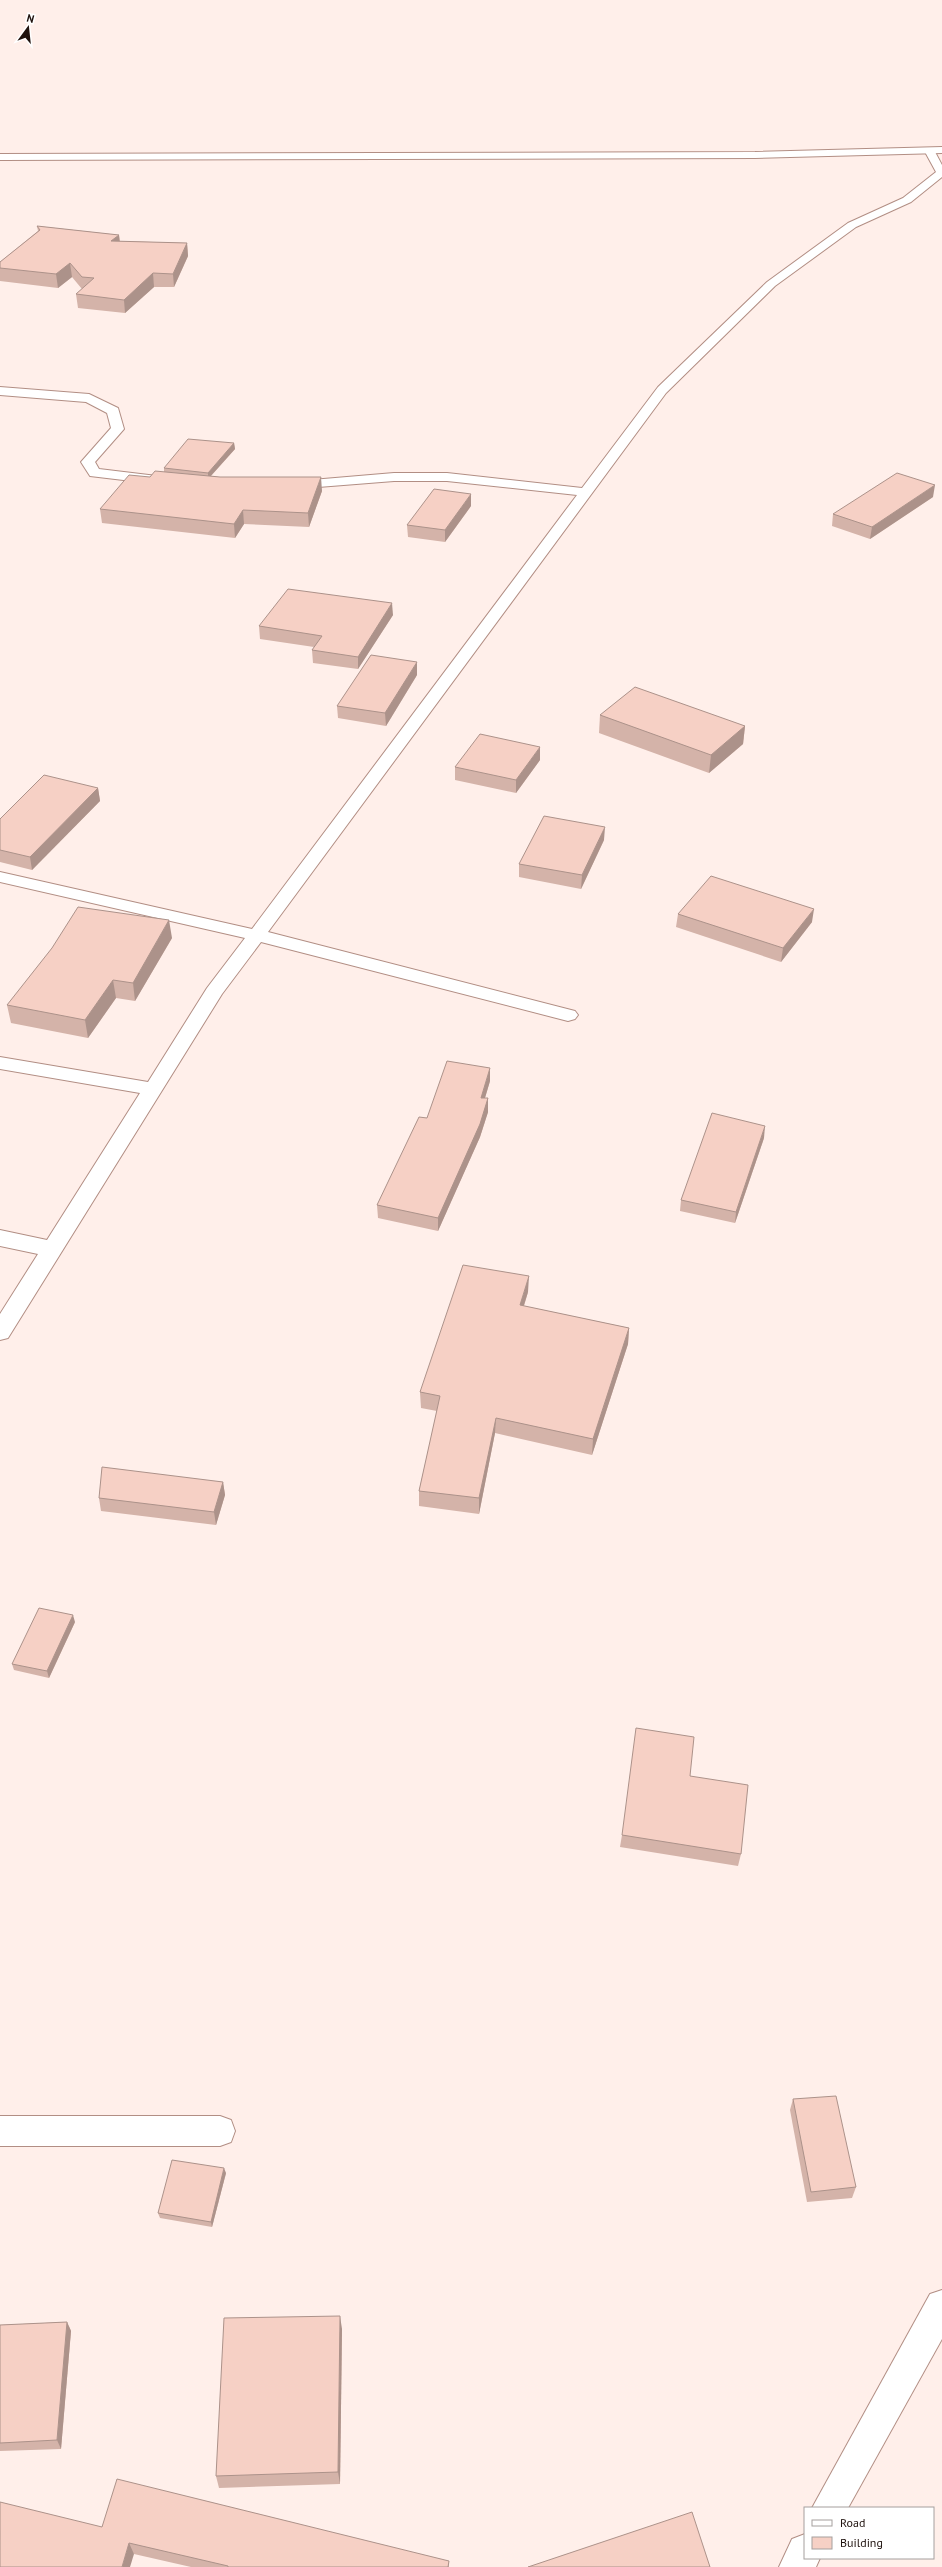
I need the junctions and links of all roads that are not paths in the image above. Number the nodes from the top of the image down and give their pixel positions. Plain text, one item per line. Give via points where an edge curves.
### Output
1 (936, 150) edge
2 (0, 157) edge
3 (0, 391) edge
4 (171, 482) edge
5 (280, 486) edge
6 (586, 492) junction
7 (0, 877) edge
8 (256, 935) junction
9 (568, 1015) dead end
10 (0, 1063) edge
11 (153, 1089) junction
12 (0, 1238) edge
13 (52, 1249) junction
14 (0, 1332) edge
15 (0, 2130) edge
16 (220, 2131) dead end
17 (942, 2306) edge
18 (831, 2507) edge
19 (804, 2554) edge
20 (796, 2567) edge

1 - 2 street via 755,155
1 - 6 street via 941,173 907,200 852,225 771,284 662,390
3 - 4 street via 89,398 113,411 118,428 88,462 96,473
5 - 6 street via 394,477 447,477
6 - 8 street
7 - 8 street
8 - 9 street
8 - 11 street via 214,992
10 - 11 street
11 - 13 street
12 - 13 street
13 - 14 street
15 - 16 street
17 - 18 street
19 - 20 street

